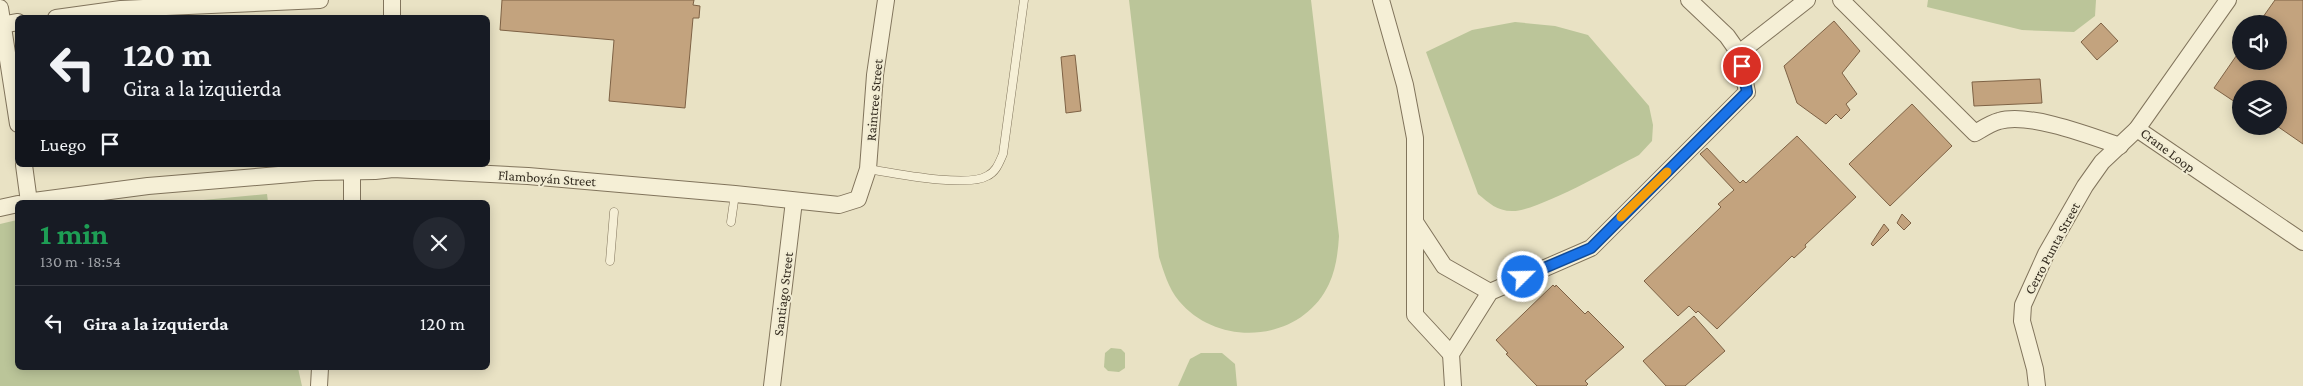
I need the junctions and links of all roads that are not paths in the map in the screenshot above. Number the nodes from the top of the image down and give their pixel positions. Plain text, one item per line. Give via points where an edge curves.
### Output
1 (320, 0) edge
2 (392, 0) edge
3 (886, 0) edge
4 (1024, 0) edge
5 (1381, 0) edge
6 (1689, 0) edge
7 (1806, 0) edge
8 (1842, 0) edge
9 (2228, 0) edge
10 (80, 15) edge
11 (392, 15) edge
12 (5, 20) edge
13 (1739, 53) junction
14 (15, 100) edge
15 (2137, 129) junction
16 (2120, 146) junction
17 (24, 167) edge
18 (393, 167) edge
19 (868, 169) junction
20 (352, 171) junction
21 (735, 194) junction
22 (858, 199) joint
23 (24, 200) edge
24 (46, 200) edge
25 (352, 200) edge
26 (794, 201) junction
27 (15, 205) edge
28 (0, 208) edge
29 (614, 212) dead end
30 (731, 222) dead end
31 (1415, 222) junction
32 (2303, 242) edge
33 (610, 261) dead end
34 (1490, 292) junction
35 (1452, 354) junction
36 (320, 370) edge
37 (319, 386) edge
38 (772, 386) edge
39 (1454, 386) edge
40 (2037, 386) edge

1 - 10 street
2 - 11 street
3 - 19 street, Raintree Street
4 - 19 lane via 1003,154 997,168 976,180 954,181
5 - 31 street via 1405,86 1415,138
6 - 13 street via 1727,36
7 - 13 street
8 - 16 street via 1974,133 2000,120 2026,119 2084,133
9 - 15 street, Crane Loop
12 - 14 street
13 - 34 street via 1747,92 1591,248
15 - 16 street, Cerro Punta Street
15 - 32 street, Crane Loop
16 - 40 street, Cerro Punta Street via 2102,162 2085,186 2046,254 2023,305 2022,321
17 - 23 street
18 - 20 street, Flamboyán Street
18 - 21 street, Flamboyán Street
19 - 22 street, Raintree Street
20 - 24 street, Flamboyán Street via 148,186
20 - 25 street
21 - 26 street, Flamboyán Street
21 - 30 lane
22 - 26 street, Flamboyán Street via 839,205
26 - 38 street, Santiago Street
27 - 28 street, Flamboyán Street
29 - 33 lane
31 - 34 street via 1444,266
31 - 35 street via 1415,315
34 - 35 street
35 - 39 street
36 - 37 street

